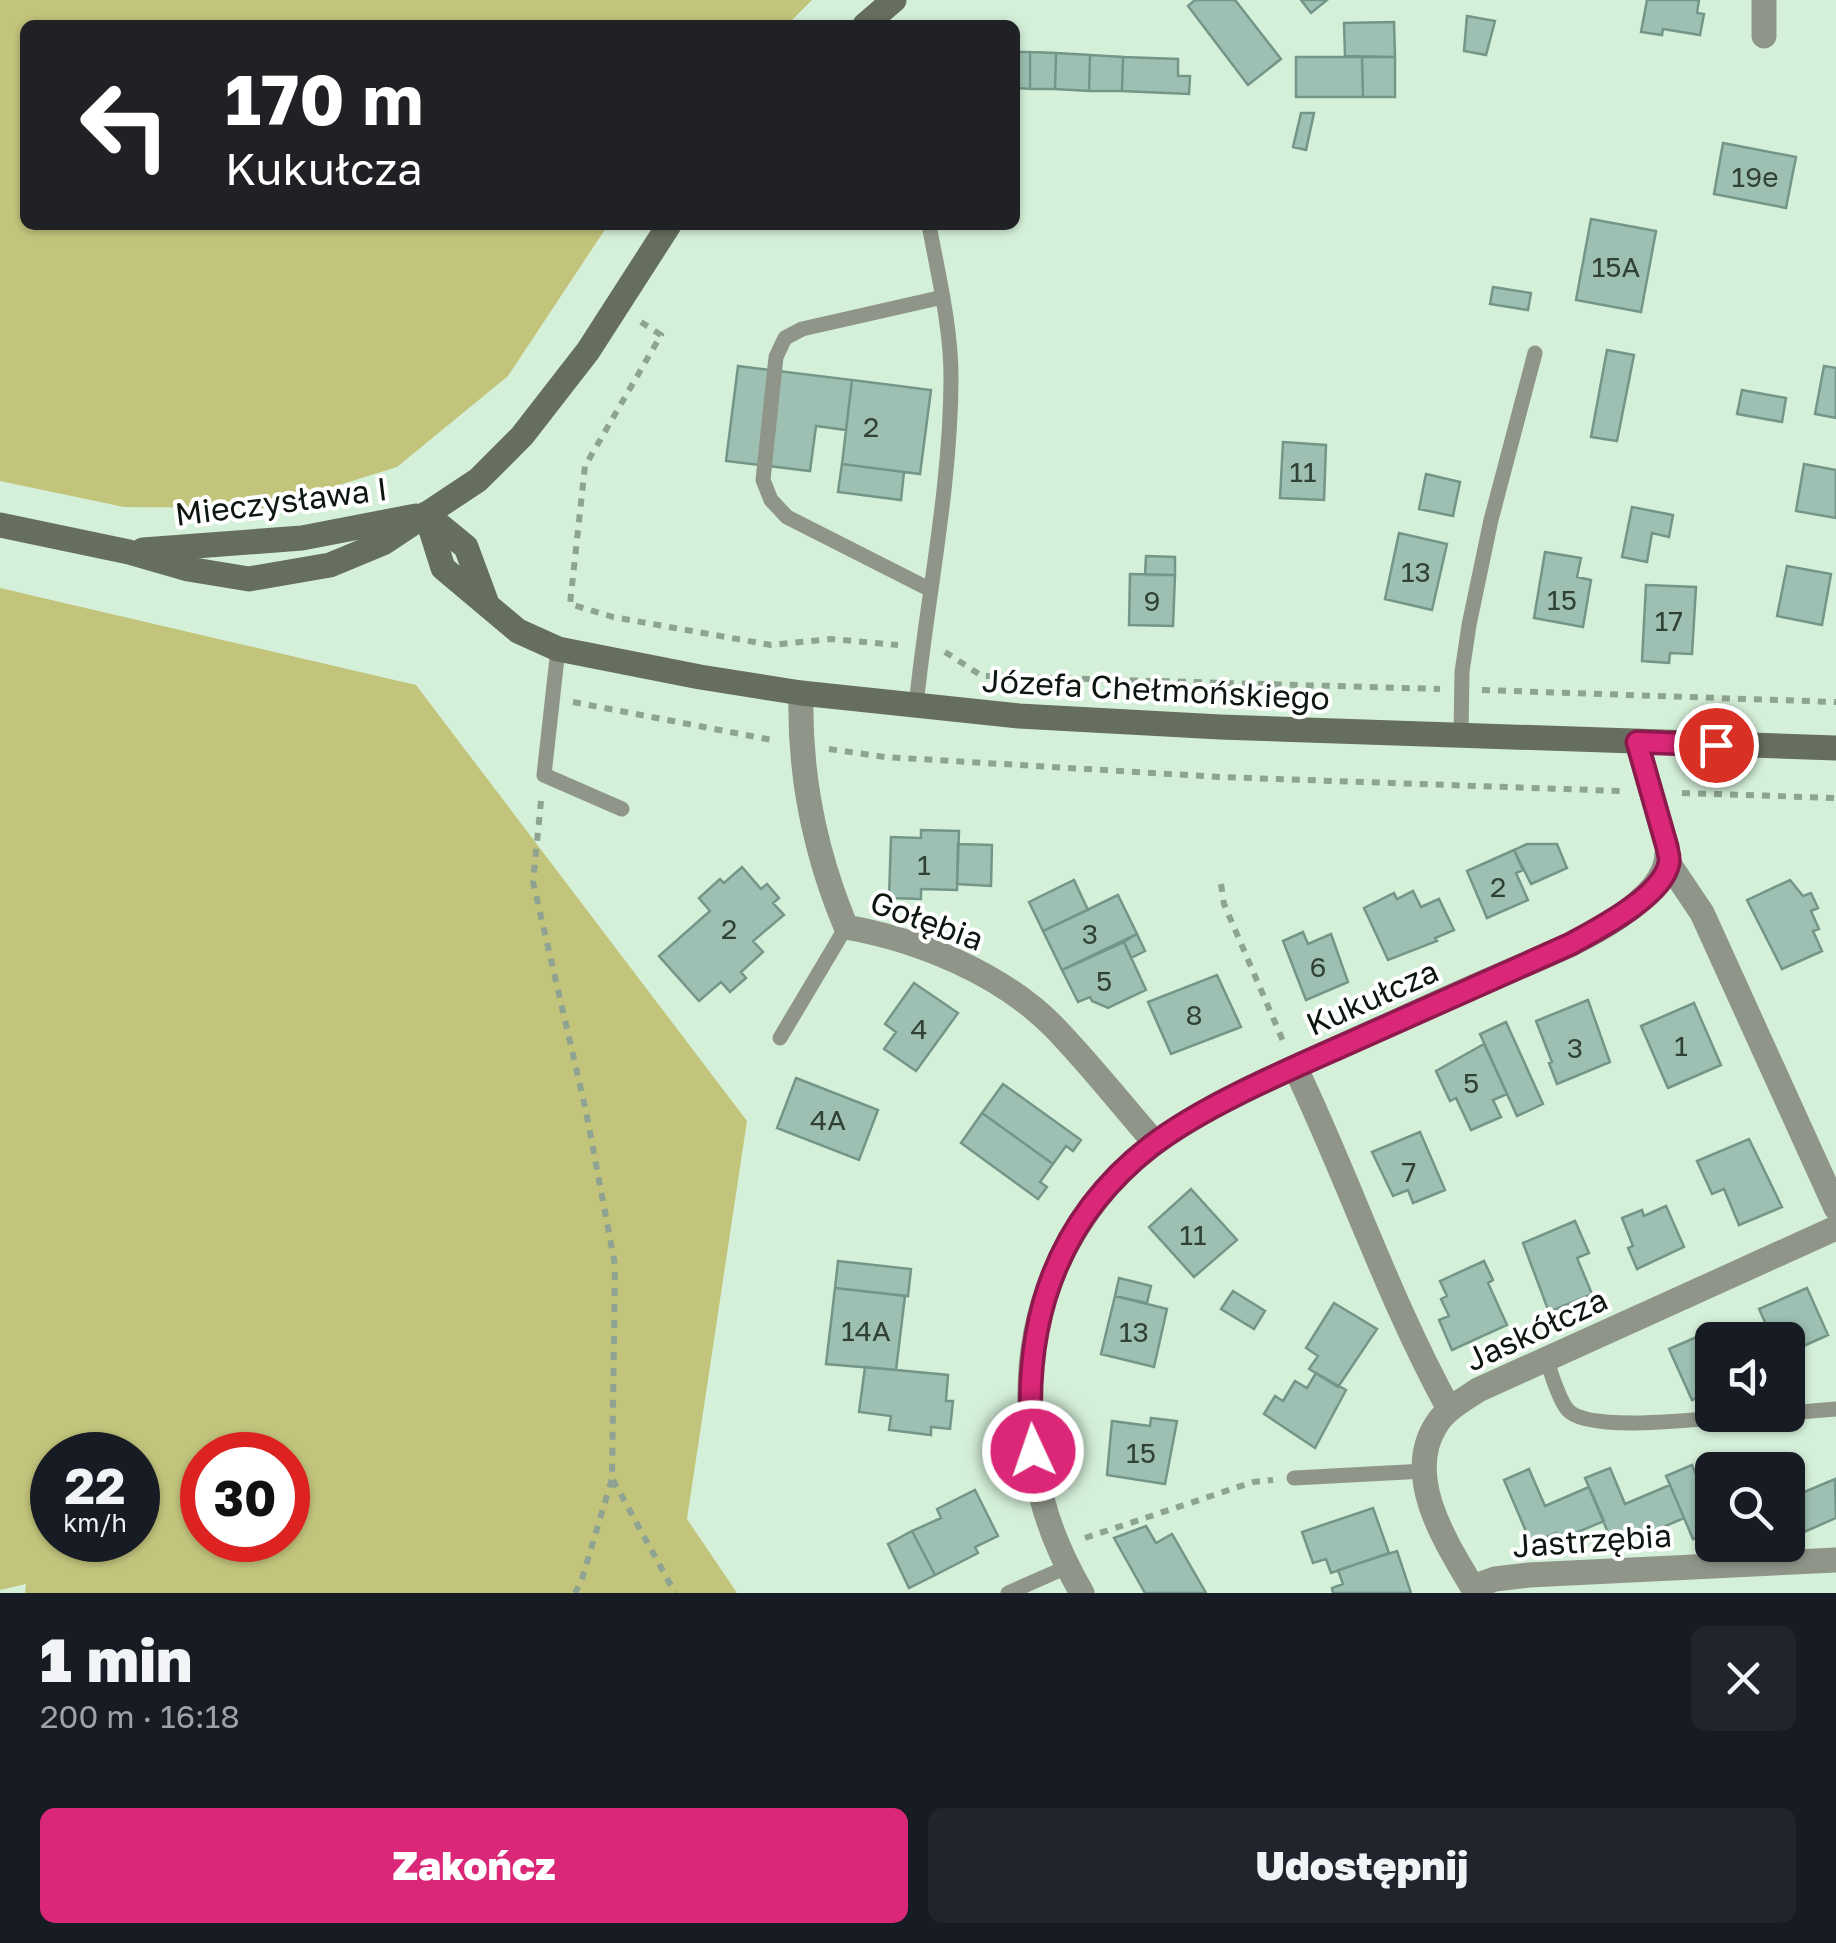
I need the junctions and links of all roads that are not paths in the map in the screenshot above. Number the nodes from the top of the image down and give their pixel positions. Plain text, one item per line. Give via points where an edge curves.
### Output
1 (894, 0) edge
2 (1764, 0) edge
3 (871, 20) edge
4 (1764, 36) dead end
5 (665, 230) edge
6 (930, 230) edge
7 (942, 297) junction
8 (1534, 353) dead end
9 (426, 514) junction
10 (0, 525) edge
11 (129, 552) junction
12 (930, 590) junction
13 (558, 649) junction
14 (802, 694) junction
15 (916, 706) junction
16 (1461, 735) junction
17 (1637, 742) junction
18 (1836, 748) edge
19 (622, 809) dead end
20 (1669, 864) junction
21 (846, 928) junction
22 (780, 1038) dead end
23 (1295, 1067) junction
24 (1155, 1143) junction
25 (1836, 1208) edge
26 (1836, 1228) edge
27 (1546, 1358) junction
28 (1836, 1409) edge
29 (1449, 1410) junction
30 (1805, 1411) edge
31 (1695, 1419) edge
32 (1425, 1471) junction
33 (1294, 1478) road end
34 (1062, 1558) junction
35 (1836, 1560) edge
36 (1475, 1590) edge
37 (1008, 1593) edge
38 (1082, 1593) edge

1 - 3 street
2 - 4 street
5 - 9 street via 588,351 522,436 478,480
6 - 7 lane
7 - 12 lane via 952,376
7 - 12 lane via 785,338 776,357 763,480 770,500 787,517
8 - 16 lane via 1469,625
9 - 11 street, Mieczysława I via 302,538
9 - 11 street, Mieczysława I via 383,543 330,565 249,579
9 - 13 street, Józefa Chełmońskiego via 443,568 518,631
10 - 11 street, Mieczysława I
12 - 15 lane
13 - 14 street, Józefa Chełmońskiego
13 - 19 lane via 544,775
14 - 15 street, Józefa Chełmońskiego
14 - 21 street, Gołębia via 800,744 815,836
15 - 16 street, Józefa Chełmońskiego
16 - 17 street, Józefa Chełmońskiego
17 - 18 street, Józefa Chełmońskiego
17 - 20 street
20 - 23 street, Kukułcza via 1656,886 1620,916 1571,944
20 - 25 street via 1702,912
21 - 22 lane
21 - 24 street, Gołębia via 887,935 1015,994 1051,1025
23 - 24 street, Kukułcza
23 - 29 street
24 - 34 street, Kukułcza via 1093,1204 1044,1296 1030,1375 1031,1428 1042,1506
26 - 27 street, Jaskółcza
27 - 29 street, Jaskółcza
27 - 31 lane via 1566,1408 1580,1420
28 - 30 lane
29 - 32 street, Jaskółcza via 1434,1427
32 - 33 lane
32 - 36 street, Jaskółcza via 1434,1516
34 - 37 lane
34 - 38 street, Kukułcza
35 - 36 street, Jastrzębia via 1528,1575

